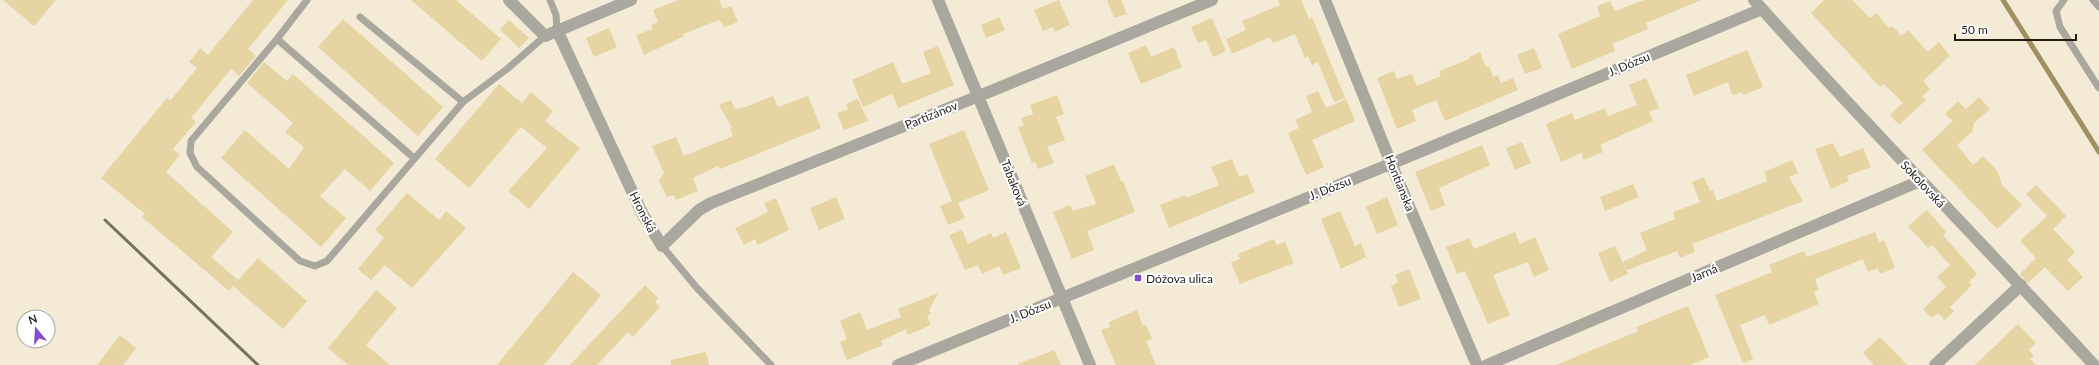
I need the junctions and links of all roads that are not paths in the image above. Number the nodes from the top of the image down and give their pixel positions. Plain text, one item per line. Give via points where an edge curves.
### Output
1 (308, 0) edge
2 (509, 0) edge
3 (550, 0) edge
4 (631, 0) edge
5 (938, 0) edge
6 (1212, 0) edge
7 (1325, 0) edge
8 (2064, 0) edge
9 (2093, 0) edge
10 (1758, 4) edge
11 (2099, 7) edge
12 (360, 17) dead end
13 (557, 30) junction
14 (545, 36) junction
15 (277, 39) junction
16 (2099, 88) edge
17 (979, 96) junction
18 (463, 102) junction
19 (414, 158) junction
20 (1391, 163) junction
21 (1920, 181) junction
22 (662, 246) junction
23 (2021, 285) junction
24 (1062, 298) junction
25 (771, 365) edge
26 (898, 365) edge
27 (1090, 365) edge
28 (1477, 365) edge
29 (1487, 365) edge
30 (1935, 365) edge
31 (2094, 365) edge

1 - 15 lane
2 - 14 street
3 - 13 lane, Hronská via 556,15
4 - 13 street
5 - 17 street, Tabaková
6 - 17 street, Partizánov
7 - 20 street, Hontianska
8 - 16 lane via 2056,11 2060,27
9 - 11 lane
10 - 20 street, J. Dózsu
10 - 21 street, Sokolovská
12 - 18 lane
13 - 14 street
13 - 22 street, Hronská via 643,215
14 - 18 lane via 508,69
15 - 19 lane
15 - 19 lane via 191,141 190,153 197,167 300,260 315,266 327,261
17 - 22 street, Partizánov via 711,203 699,210
17 - 24 street, Tabaková
18 - 19 lane
20 - 24 street, J. Dózsu
20 - 28 street, Hontianska
21 - 23 street, Sokolovská
21 - 29 street, Jarná
22 - 25 lane, Hronská
23 - 30 street
23 - 31 street, Sokolovská
24 - 26 street, J. Dózsu
24 - 27 street, Tabaková

